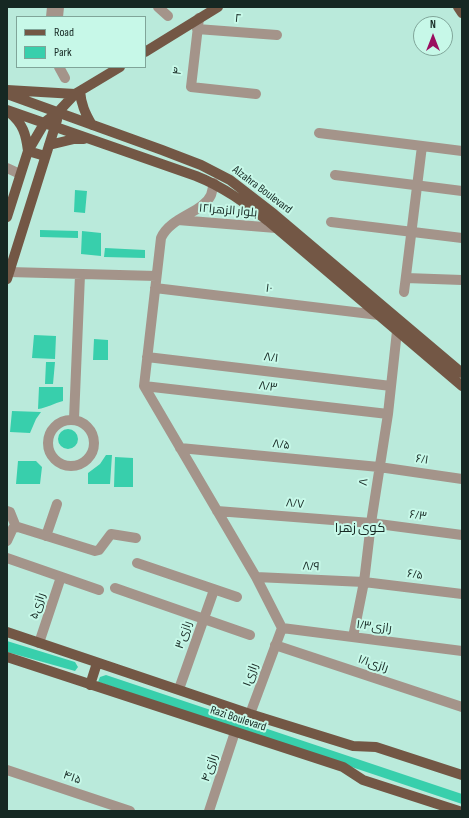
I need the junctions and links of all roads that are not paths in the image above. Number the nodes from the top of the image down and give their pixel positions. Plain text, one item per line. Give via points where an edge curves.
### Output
1 (158, 7) edge
2 (218, 7) edge
3 (458, 7) edge
4 (462, 13) edge
5 (168, 16) dead end
6 (199, 18) junction
7 (197, 29) junction
8 (277, 35) dead end
9 (146, 51) edge
10 (60, 68) edge
11 (118, 68) edge
12 (65, 78) dead end
13 (7, 90) edge
14 (78, 92) junction
15 (7, 94) edge
16 (256, 94) dead end
17 (7, 110) edge
18 (58, 112) junction
19 (45, 122) junction
20 (92, 125) junction
21 (56, 127) junction
22 (319, 133) dead end
23 (91, 139) junction
24 (49, 144) junction
25 (422, 146) junction
26 (28, 151) junction
27 (462, 151) edge
28 (45, 156) junction
29 (7, 168) edge
30 (20, 174) junction
31 (335, 175) dead end
32 (214, 183) junction
33 (417, 185) junction
34 (462, 191) edge
35 (7, 217) edge
36 (178, 220) junction
37 (331, 222) dead end
38 (276, 228) junction
39 (412, 232) junction
40 (462, 238) edge
41 (8, 275) edge
42 (80, 275) junction
43 (156, 276) junction
44 (406, 278) junction
45 (462, 280) edge
46 (155, 288) junction
47 (404, 292) dead end
48 (379, 315) junction
49 (397, 330) junction
50 (147, 357) junction
51 (462, 373) edge
52 (144, 386) junction
53 (391, 386) junction
54 (462, 386) edge
55 (388, 414) junction
56 (74, 420) junction
57 (180, 448) junction
58 (379, 467) junction
59 (462, 479) edge
60 (57, 504) dead end
61 (217, 510) junction
62 (7, 511) edge
63 (371, 523) junction
64 (16, 527) junction
65 (462, 535) edge
66 (46, 536) junction
67 (136, 538) dead end
68 (7, 541) edge
69 (7, 558) edge
70 (137, 563) dead end
71 (61, 577) junction
72 (256, 577) junction
73 (364, 582) junction
74 (115, 588) dead end
75 (99, 590) dead end
76 (214, 590) junction
77 (462, 594) edge
78 (237, 597) dead end
79 (204, 619) junction
80 (282, 628) junction
81 (7, 632) edge
82 (250, 635) dead end
83 (353, 637) junction
84 (39, 643) junction
85 (276, 645) junction
86 (462, 651) edge
87 (7, 658) edge
88 (97, 663) junction
89 (90, 685) junction
90 (179, 690) junction
91 (462, 707) edge
92 (250, 714) junction
93 (236, 732) junction
94 (7, 770) edge
95 (462, 776) edge
96 (130, 811) edge
97 (209, 811) edge
98 (459, 811) edge

1 - 5 street
2 - 6 main road
3 - 4 main road
6 - 7 street, ۴
6 - 9 main road
7 - 8 street, ۲
7 - 16 street, ۴ via 191,87
10 - 12 street
11 - 14 main road
13 - 14 main road
14 - 18 main road
14 - 20 main road
15 - 18 main road, Alzahra Boulevard
17 - 19 main road, Alzahra Boulevard
17 - 26 main road via 23,127
18 - 19 main road
18 - 20 main road, Alzahra Boulevard
18 - 21 main road
19 - 21 main road, Alzahra Boulevard
19 - 26 main road
20 - 51 main road, Alzahra Boulevard via 201,165 230,180 274,214
21 - 23 main road, Alzahra Boulevard
21 - 24 main road
22 - 25 street
23 - 24 main road via 74,139
23 - 32 main road, Alzahra Boulevard
24 - 28 main road
25 - 27 street
25 - 33 street
26 - 28 main road
26 - 30 main road
28 - 41 main road
29 - 30 street
30 - 35 main road
31 - 33 street
32 - 36 street via 206,202
32 - 38 main road, Alzahra Boulevard via 242,200
33 - 34 street
33 - 39 street
36 - 38 street, بلوار الزهرا۱۲
36 - 43 street via 165,228 161,238
37 - 39 street
38 - 48 main road, Alzahra Boulevard
39 - 40 street
39 - 44 street
41 - 42 street
42 - 43 street
42 - 56 street
43 - 46 street
44 - 45 street
44 - 47 street
46 - 48 street, ۱۰
46 - 50 street
48 - 49 main road, Alzahra Boulevard
49 - 53 street, ۸
49 - 54 main road, Alzahra Boulevard
50 - 52 street
50 - 53 street, ۸/۱
52 - 55 street, ۸/۳
52 - 57 street
53 - 55 street, ۸
55 - 58 street, ۸
56 - 56 street via 65,420 57,424 48,440 53,457 69,466 86,461 95,446 90,428
57 - 58 street, ۸/۵
57 - 61 street
58 - 59 street, ۶/۱
58 - 63 street, ۸
60 - 66 street
61 - 63 street, ۸/۷
61 - 72 street
62 - 64 street via 10,512
63 - 65 street, ۶/۳
63 - 73 street, ۸
64 - 66 street
64 - 68 street via 10,532
66 - 67 street via 95,551 99,550 111,534
69 - 71 street
70 - 76 street
71 - 75 street
71 - 84 street, رازی۵
72 - 73 street, ۸/۹
72 - 80 street
73 - 77 street, ۶/۵
73 - 83 street, ۸
74 - 79 street
76 - 78 street
76 - 79 street, رازی۳
79 - 82 street
79 - 90 street, رازی۳
80 - 83 street, رازی۱/۳
80 - 85 street, رازی۱
81 - 84 main road, Razi Boulevard
83 - 86 street, رازی۱/۳
84 - 88 main road, Razi Boulevard
85 - 91 street, رازی۱/۱
85 - 92 street, رازی۱
87 - 89 main road, Razi Boulevard
88 - 89 main road
88 - 90 main road, Razi Boulevard
89 - 93 main road, Razi Boulevard
90 - 92 main road, Razi Boulevard
92 - 95 main road, Razi Boulevard via 353,746 376,747
93 - 97 street, رازی۴
93 - 98 main road, Razi Boulevard via 343,767 363,780
94 - 96 street, ۴۱۵

